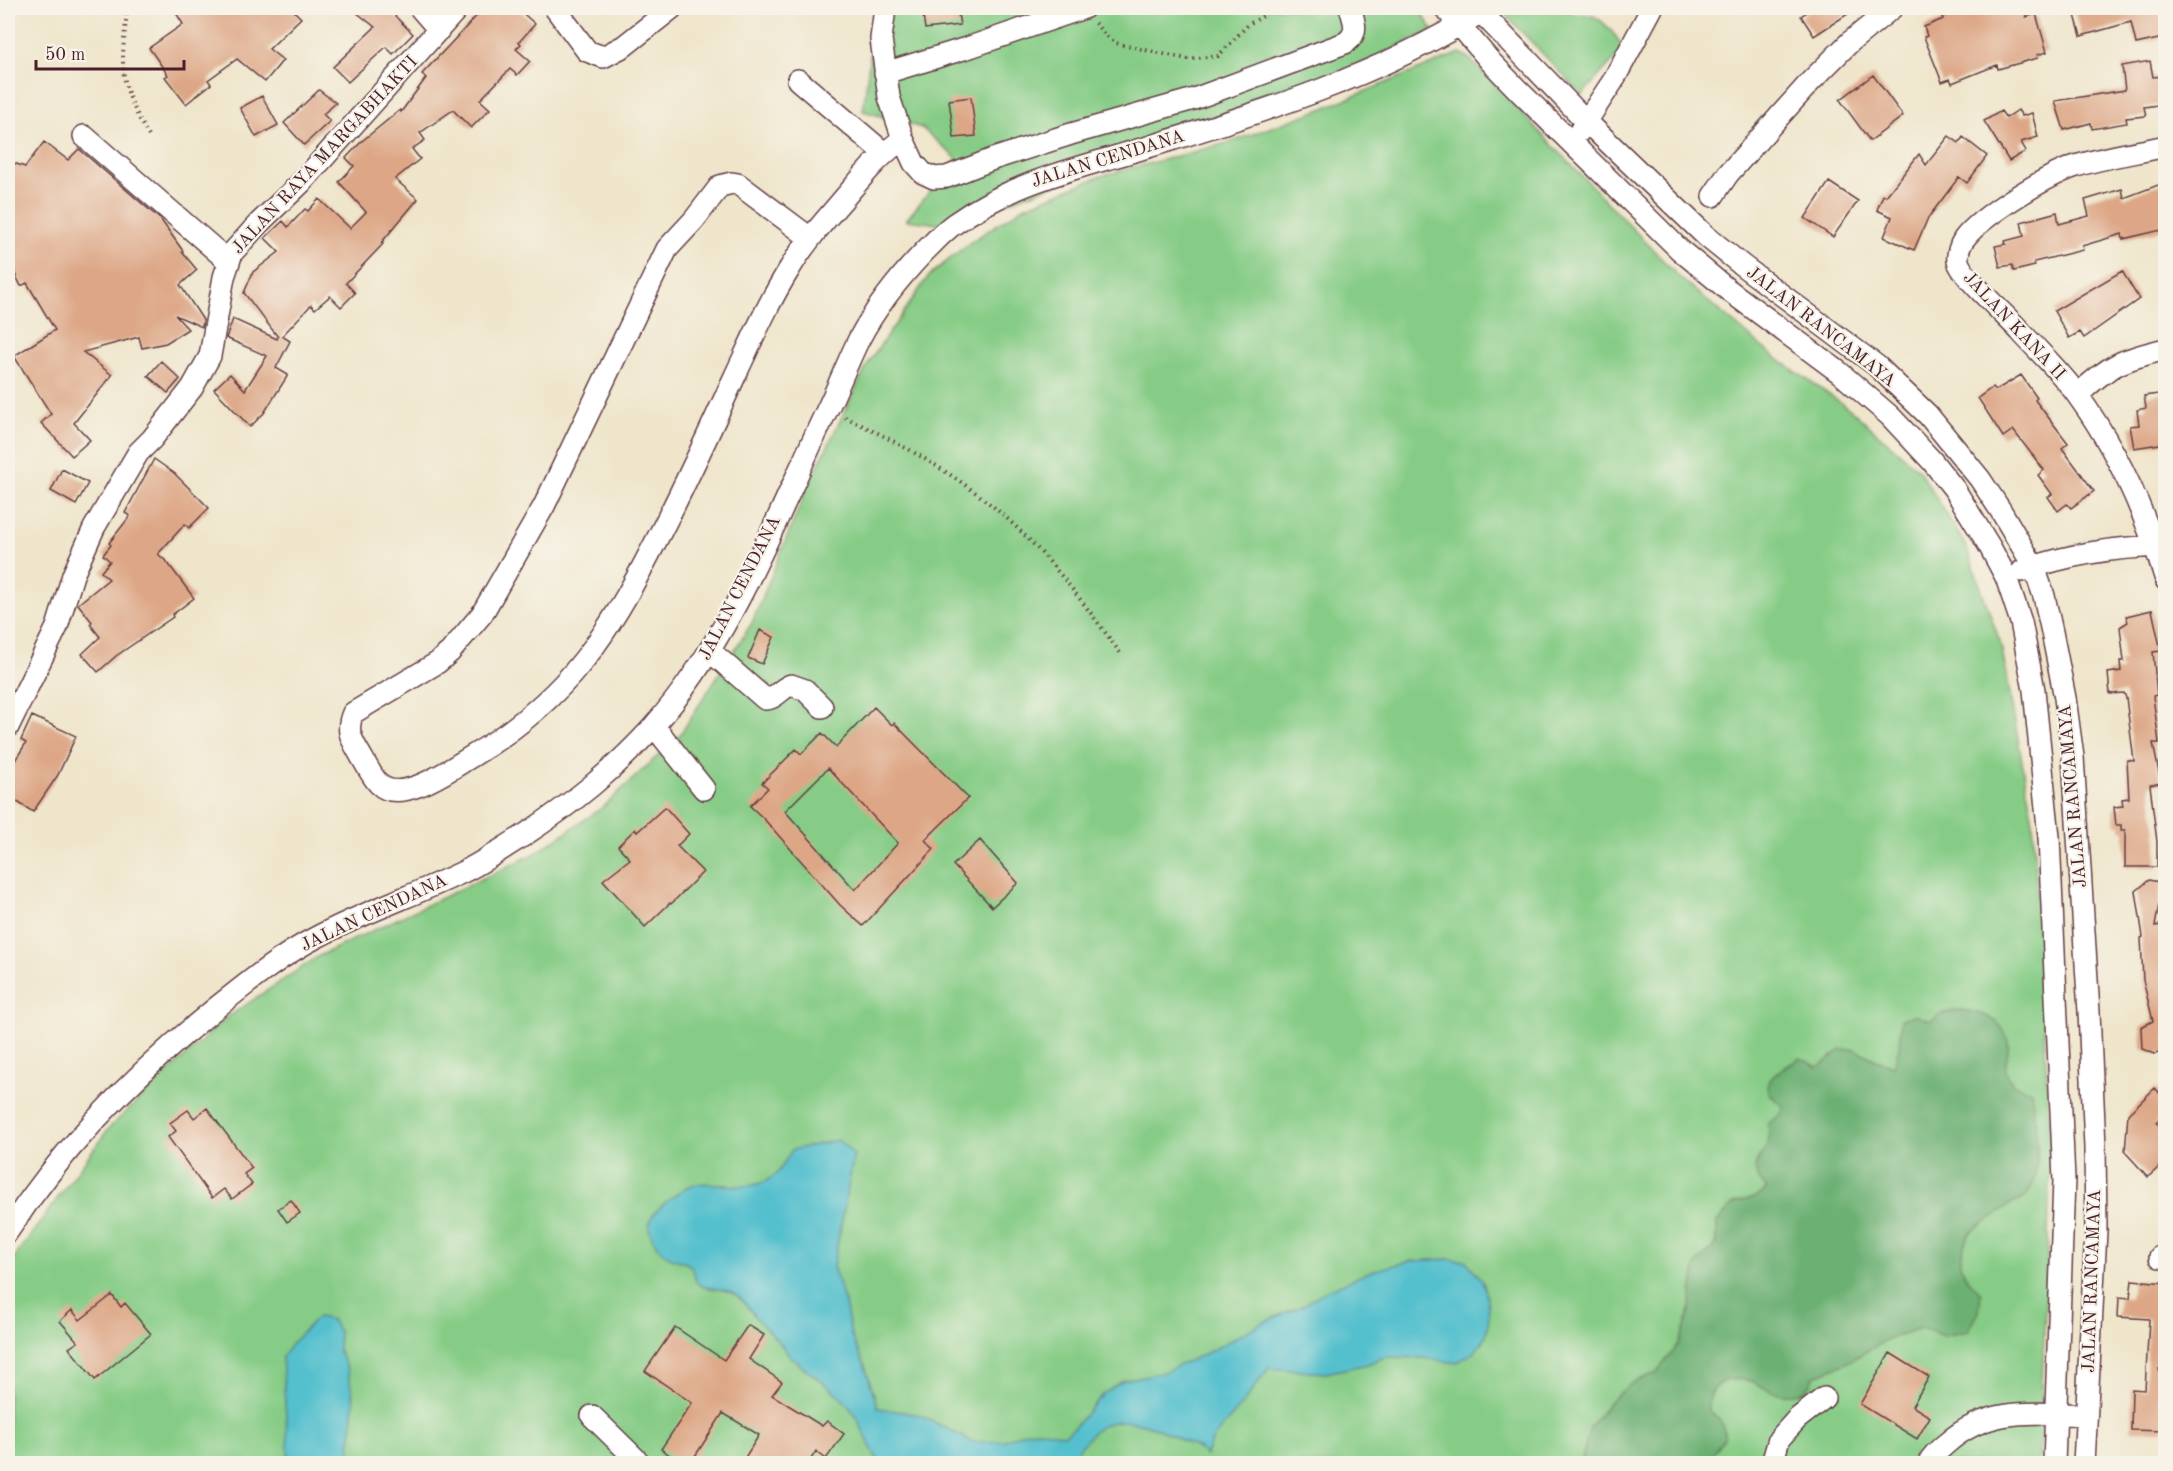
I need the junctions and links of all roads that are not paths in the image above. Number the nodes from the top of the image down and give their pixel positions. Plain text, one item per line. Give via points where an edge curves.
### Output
1 (420, 8) edge
2 (458, 8) edge
3 (555, 8) edge
4 (672, 8) edge
5 (885, 8) edge
6 (1084, 8) edge
7 (1350, 8) edge
8 (1445, 8) edge
9 (1652, 8) edge
10 (1892, 8) edge
11 (1479, 10) edge
12 (1459, 25) junction
13 (439, 30) junction
14 (885, 73) junction
15 (798, 80) dead end
16 (1587, 122) junction
17 (84, 136) dead end
18 (903, 139) junction
19 (1571, 144) junction
20 (2166, 146) edge
21 (884, 153) junction
22 (1713, 196) dead end
23 (810, 237) junction
24 (228, 261) junction
25 (2166, 349) edge
26 (2078, 395) junction
27 (2160, 546) edge
28 (2034, 567) junction
29 (2006, 577) junction
30 (2166, 580) edge
31 (710, 651) junction
32 (822, 707) dead end
33 (654, 726) junction
34 (8, 727) edge
35 (2073, 757) junction
36 (2042, 762) junction
37 (704, 789) dead end
38 (8, 1232) edge
39 (1824, 1398) dead end
40 (2054, 1414) junction
41 (2086, 1415) junction
42 (592, 1416) dead end
43 (642, 1464) edge
44 (1772, 1464) edge
45 (1928, 1464) edge
46 (2054, 1464) edge
47 (2084, 1464) edge

1 - 13 street
2 - 13 street, JALAN RAYA MARGABHAKTI
3 - 4 street via 587,51 603,57 624,46
5 - 14 street via 881,39
6 - 14 street
7 - 18 street via 1355,30 1345,43 1194,99 993,159 947,177 928,177 918,169
8 - 12 street, JALAN RANCAMAYA
9 - 16 street
10 - 22 street via 1811,81
11 - 12 street, JALAN CENDANA
11 - 16 street, JALAN RANCAMAYA
12 - 19 street, JALAN RANCAMAYA
12 - 31 street, JALAN CENDANA via 1435,40 1297,99 1054,173 1014,189 944,232 907,269 860,337 746,583
13 - 24 street, JALAN RAYA MARGABHAKTI
14 - 18 street
15 - 21 street
16 - 19 street
16 - 28 street, JALAN RANCAMAYA via 1707,237 1877,366 1928,415 1980,479
17 - 24 street
18 - 21 street
19 - 29 street, JALAN RANCAMAYA via 1705,272 1839,372 1890,416 1955,490
20 - 26 street, JALAN KANA II via 2057,174 1994,213 1973,229 1960,246 1958,262 1962,270
21 - 23 street
23 - 23 street via 761,320 633,587 592,650 537,709 472,757 406,790 396,792 380,785 351,740 348,730 353,713 437,663 482,614 544,506 667,249 725,183 738,184
24 - 34 street, JALAN RAYA MARGABHAKTI via 210,356 192,388 138,453 94,528 57,627
25 - 26 street via 2112,366
26 - 27 street, JALAN KANA II via 2105,437
27 - 28 street via 2079,555
27 - 30 street, JALAN KANA II
28 - 29 street
28 - 35 street, JALAN RANCAMAYA via 2066,698
29 - 36 street, JALAN RANCAMAYA via 2021,622
31 - 32 street via 765,699 791,685 805,690
31 - 33 street, JALAN CENDANA
33 - 37 street
33 - 38 street, JALAN CENDANA via 586,792 495,854 315,937 250,980 176,1040 124,1090 37,1187
35 - 36 street
35 - 41 street, JALAN RANCAMAYA via 2095,1147 2096,1231
36 - 40 street, JALAN RANCAMAYA via 2049,837 2064,1180
39 - 44 street via 1779,1439
40 - 41 street
40 - 45 street via 2007,1414 1975,1424 1951,1440
40 - 46 street, JALAN RANCAMAYA
41 - 47 street, JALAN RANCAMAYA
42 - 43 street

